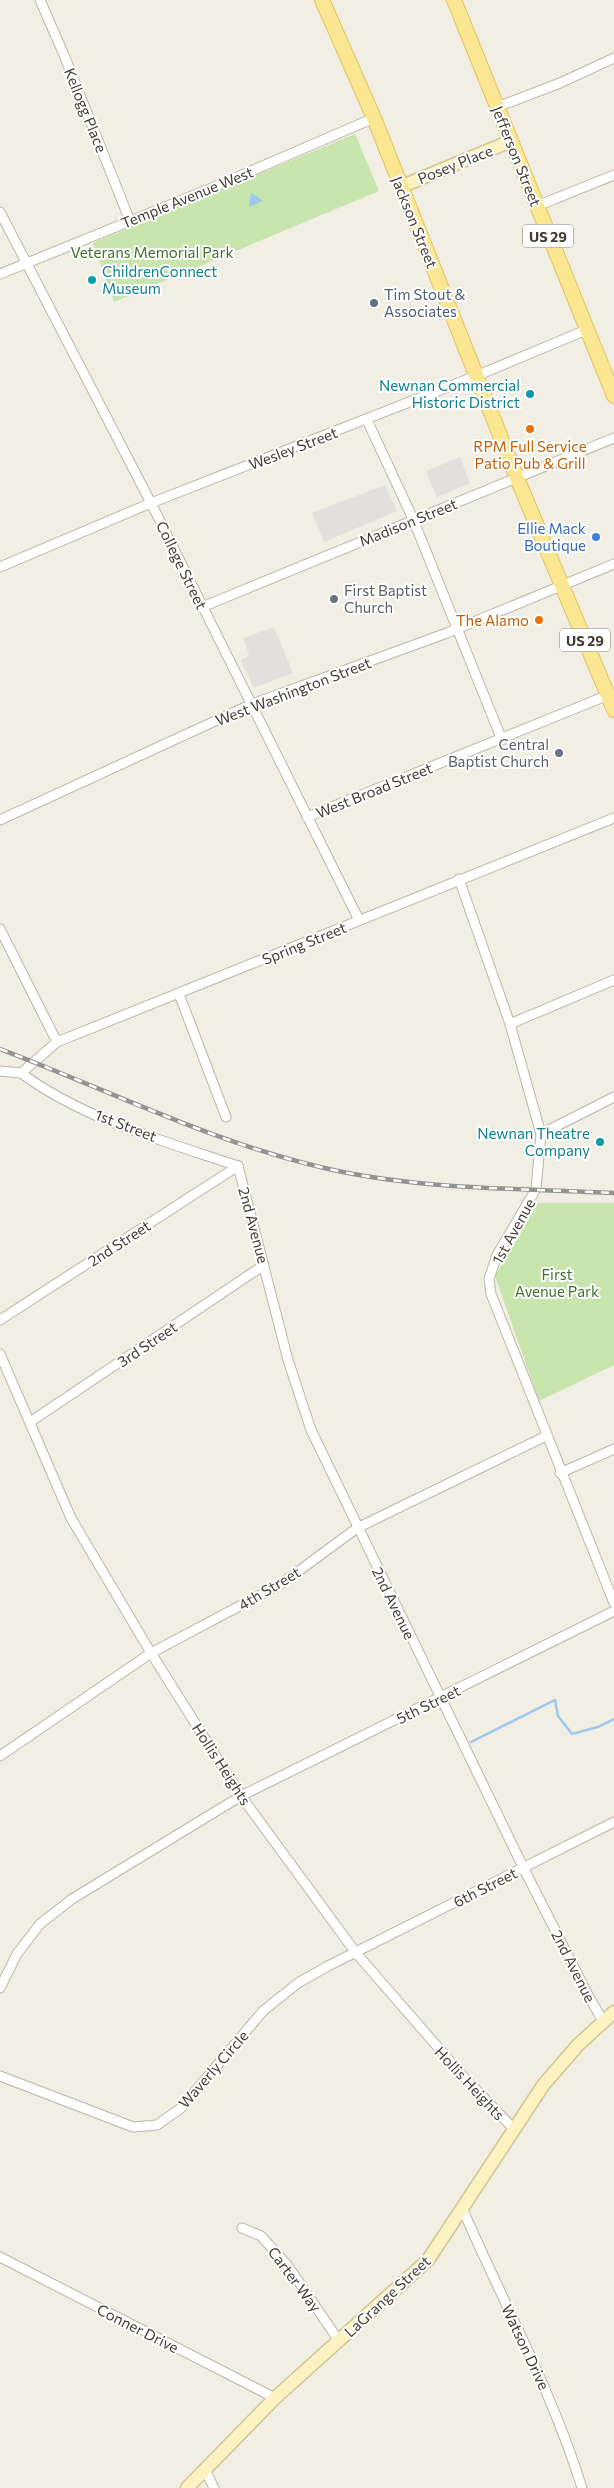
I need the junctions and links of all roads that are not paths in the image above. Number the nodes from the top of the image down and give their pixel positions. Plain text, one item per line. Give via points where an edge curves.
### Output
1 (40, 0) edge
2 (322, 0) edge
3 (454, 0) edge
4 (614, 58) edge
5 (497, 108) junction
6 (374, 118) junction
7 (511, 141) junction
8 (614, 175) edge
9 (400, 187) junction
10 (536, 206) junction
11 (0, 212) edge
12 (130, 221) junction
13 (26, 262) junction
14 (0, 274) edge
15 (586, 330) junction
16 (476, 376) junction
17 (614, 396) edge
18 (367, 420) junction
19 (614, 438) edge
20 (517, 478) junction
21 (151, 503) junction
22 (413, 519) junction
23 (614, 564) edge
24 (0, 566) edge
25 (562, 585) junction
26 (202, 606) junction
27 (456, 630) junction
28 (611, 694) edge
29 (252, 704) junction
30 (614, 710) edge
31 (502, 740) junction
32 (307, 817) junction
33 (614, 818) edge
34 (0, 820) edge
35 (459, 879) junction
36 (359, 920) junction
37 (0, 929) edge
38 (614, 980) edge
39 (179, 994) junction
40 (510, 1024) junction
41 (57, 1042) junction
42 (0, 1071) edge
43 (21, 1073) junction
44 (614, 1097) edge
45 (226, 1117) dead end
46 (541, 1134) junction
47 (238, 1166) junction
48 (264, 1265) junction
49 (0, 1320) edge
50 (0, 1354) edge
51 (30, 1422) junction
52 (546, 1436) junction
53 (614, 1449) edge
54 (560, 1473) junction
55 (357, 1528) junction
56 (614, 1603) edge
57 (614, 1611) edge
58 (151, 1653) junction
59 (441, 1697) junction
60 (0, 1756) edge
61 (241, 1796) junction
62 (614, 1822) edge
63 (523, 1867) junction
64 (356, 1953) junction
65 (0, 1988) edge
66 (614, 2012) edge
67 (603, 2021) junction
68 (0, 2076) edge
69 (513, 2128) junction
70 (462, 2210) junction
71 (242, 2228) dead end
72 (0, 2257) edge
73 (339, 2340) junction
74 (275, 2398) junction
75 (205, 2470) junction
76 (187, 2488) edge
77 (214, 2488) edge
78 (582, 2488) edge

1 - 12 street, Kellogg Place
2 - 6 main road, Jackson Street / US 29
3 - 5 main road, Jefferson Street / US 29
4 - 5 street
5 - 7 main road, Jefferson Street / US 29
6 - 9 main road, Jackson Street / US 29
6 - 12 street, Temple Avenue West
7 - 9 street, Posey Place
7 - 10 main road, Jefferson Street / US 29
8 - 10 street
9 - 16 main road, Jackson Street / US 29
10 - 15 main road, Jefferson Street / US 29
11 - 13 street, College Street
12 - 13 street, Temple Avenue West
13 - 14 street, Temple Avenue West
13 - 21 street, College Street
15 - 16 street, Wesley Street
15 - 17 main road, Jefferson Street / US 29
16 - 18 street, Wesley Street
16 - 20 main road, Jackson Street / US 29
18 - 21 street, Wesley Street
18 - 22 street
19 - 20 street, Madison Street
20 - 22 street, Madison Street
20 - 25 main road, Jackson Street / US 29
21 - 24 street, Wesley Street
21 - 26 street, College Street
22 - 26 street, Madison Street
22 - 27 street
23 - 25 street, West Washington Street
25 - 27 street, West Washington Street
25 - 28 main road, Jackson Street / US 29
26 - 29 street, College Street
27 - 29 street, West Washington Street
27 - 31 street
28 - 30 main road, US 29
28 - 31 street, West Broad Street
29 - 32 street, College Street
29 - 34 street, West Washington Street
31 - 32 street, West Broad Street
32 - 36 street, College Street
33 - 35 street, Spring Street
35 - 36 street, Spring Street
35 - 40 street, 1st Avenue
36 - 39 street, Spring Street
37 - 41 street
38 - 40 street
39 - 41 street, Spring Street
39 - 45 street
40 - 46 street, 1st Avenue
41 - 43 street, Spring Street
42 - 43 street
43 - 47 street, 1st Street via 47,1092 117,1123
44 - 46 street
46 - 52 street, 1st Avenue via 536,1189 497,1255 489,1279 491,1294
47 - 48 street, 2nd Avenue
47 - 49 street, 2nd Street
48 - 51 street, 3rd Street
48 - 55 street, 2nd Avenue via 310,1430
50 - 51 street, Hollis Heights
51 - 58 street, Hollis Heights via 71,1518
52 - 54 street, 1st Avenue
52 - 55 street, 4th Street
53 - 54 street
54 - 56 street, 1st Avenue
55 - 58 street, 4th Street via 281,1584
55 - 59 street, 2nd Avenue
57 - 59 street, 5th Street
58 - 60 street, 4th Street
58 - 61 street, Hollis Heights
59 - 61 street, 5th Street
59 - 63 street, 2nd Avenue
61 - 64 street, Hollis Heights
61 - 65 street via 72,1899 40,1924 17,1954
62 - 63 street, 6th Street
63 - 64 street, 6th Street
63 - 67 street, 2nd Avenue
64 - 68 street, Waverly Circle via 298,1983 263,2011 181,2108 157,2125 133,2127
64 - 69 street, Hollis Heights via 462,2075
66 - 67 street, LaGrange Street
67 - 69 street, LaGrange Street via 544,2084
69 - 70 street, LaGrange Street
70 - 73 street, LaGrange Street via 423,2265
70 - 78 street, Watson Drive via 548,2396
71 - 73 street, Carter Way via 261,2236 288,2266
72 - 74 street, Conner Drive
73 - 74 street, LaGrange Street
74 - 75 street, LaGrange Street
75 - 76 street, LaGrange Street
75 - 77 street

